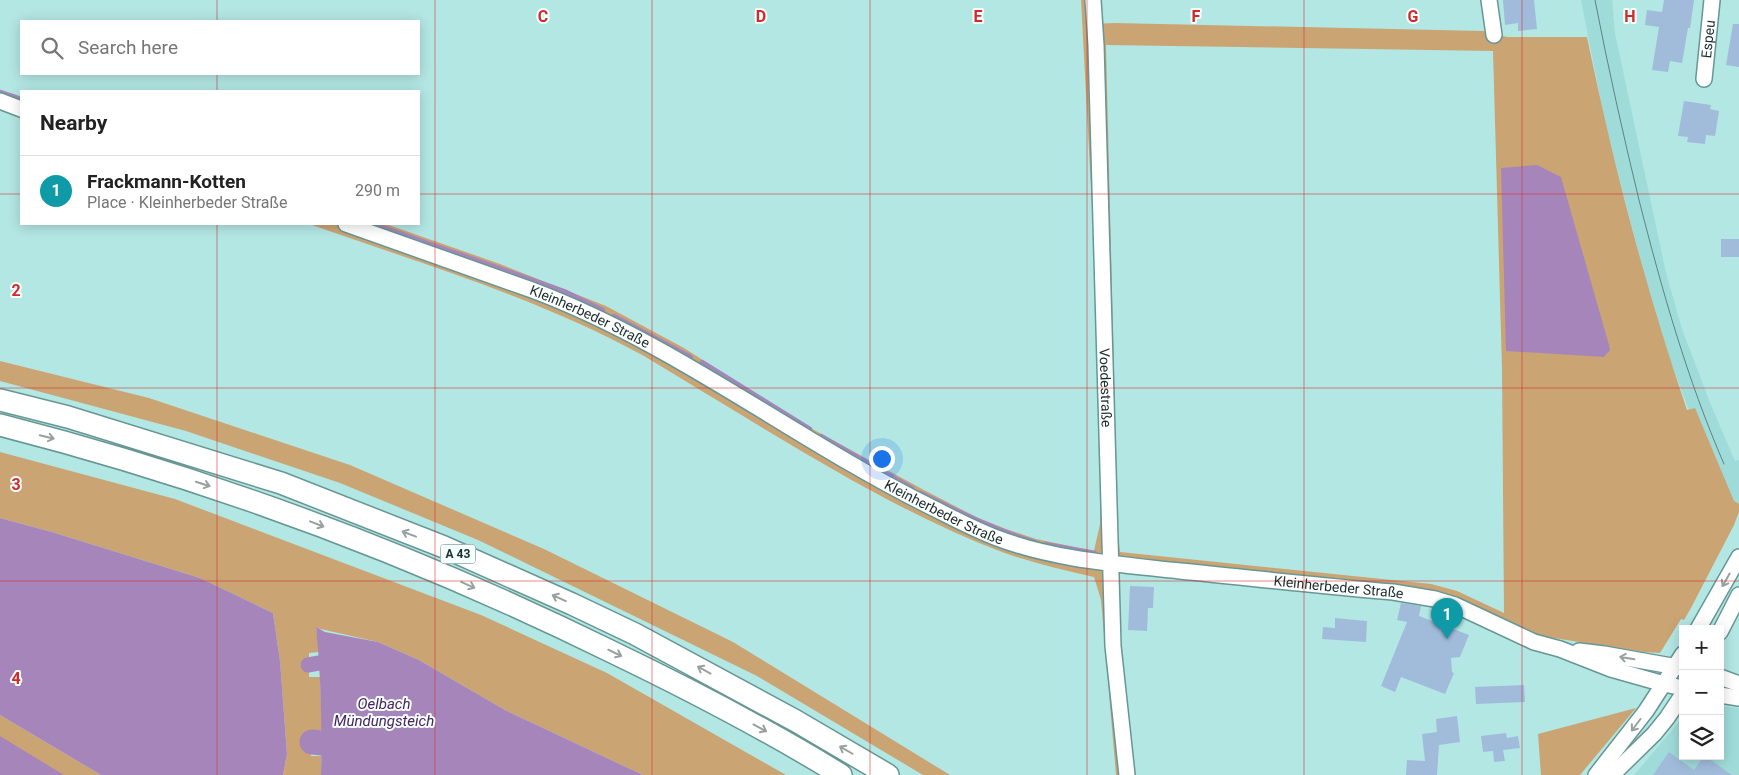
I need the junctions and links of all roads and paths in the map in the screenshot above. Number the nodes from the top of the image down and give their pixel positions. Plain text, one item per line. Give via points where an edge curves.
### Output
1 (1092, 0) edge
2 (1489, 0) edge
3 (1712, 0) edge
4 (1494, 35) dead end
5 (1704, 79) dead end
6 (0, 101) edge
7 (20, 109) edge
8 (349, 225) edge
9 (0, 400) edge
10 (0, 425) edge
11 (1739, 556) edge
12 (1109, 563) junction
13 (1739, 595) edge
14 (1700, 625) edge
15 (1724, 625) edge
16 (1560, 650) junction
17 (1679, 663) edge
18 (1679, 664) edge
19 (1724, 678) edge
20 (1664, 684) junction
21 (1739, 684) edge
22 (1679, 687) edge
23 (1724, 695) edge
24 (1739, 698) edge
25 (1679, 700) edge
26 (840, 775) edge
27 (888, 775) edge
28 (1127, 775) edge
29 (1596, 775) edge
30 (1612, 775) edge

1 - 12 street, Voedestraße
2 - 4 street
3 - 5 street, Espeu
6 - 7 street
8 - 12 street, Kleinherbeder Straße via 532,290 598,318 684,363 876,479 997,538 1038,551
27 -> 9 highway, A 43 via 635,634 444,547 281,483 68,417
10 -> 26 highway, A 43 via 132,461 272,507 450,577 554,623 673,682
11 -> 14 street
12 - 16 street, Kleinherbeder Straße via 1435,598 1517,636
12 - 28 street, Voedestraße via 1113,646
13 - 15 street
17 -> 16 street, Kleinherbeder Straße
16 - 20 street, Kleinherbeder Straße
18 - 20 street
19 - 21 street
20 - 22 street, Kleinherbeder Straße
20 -> 29 street
23 - 24 street
25 - 30 street via 1654,734

